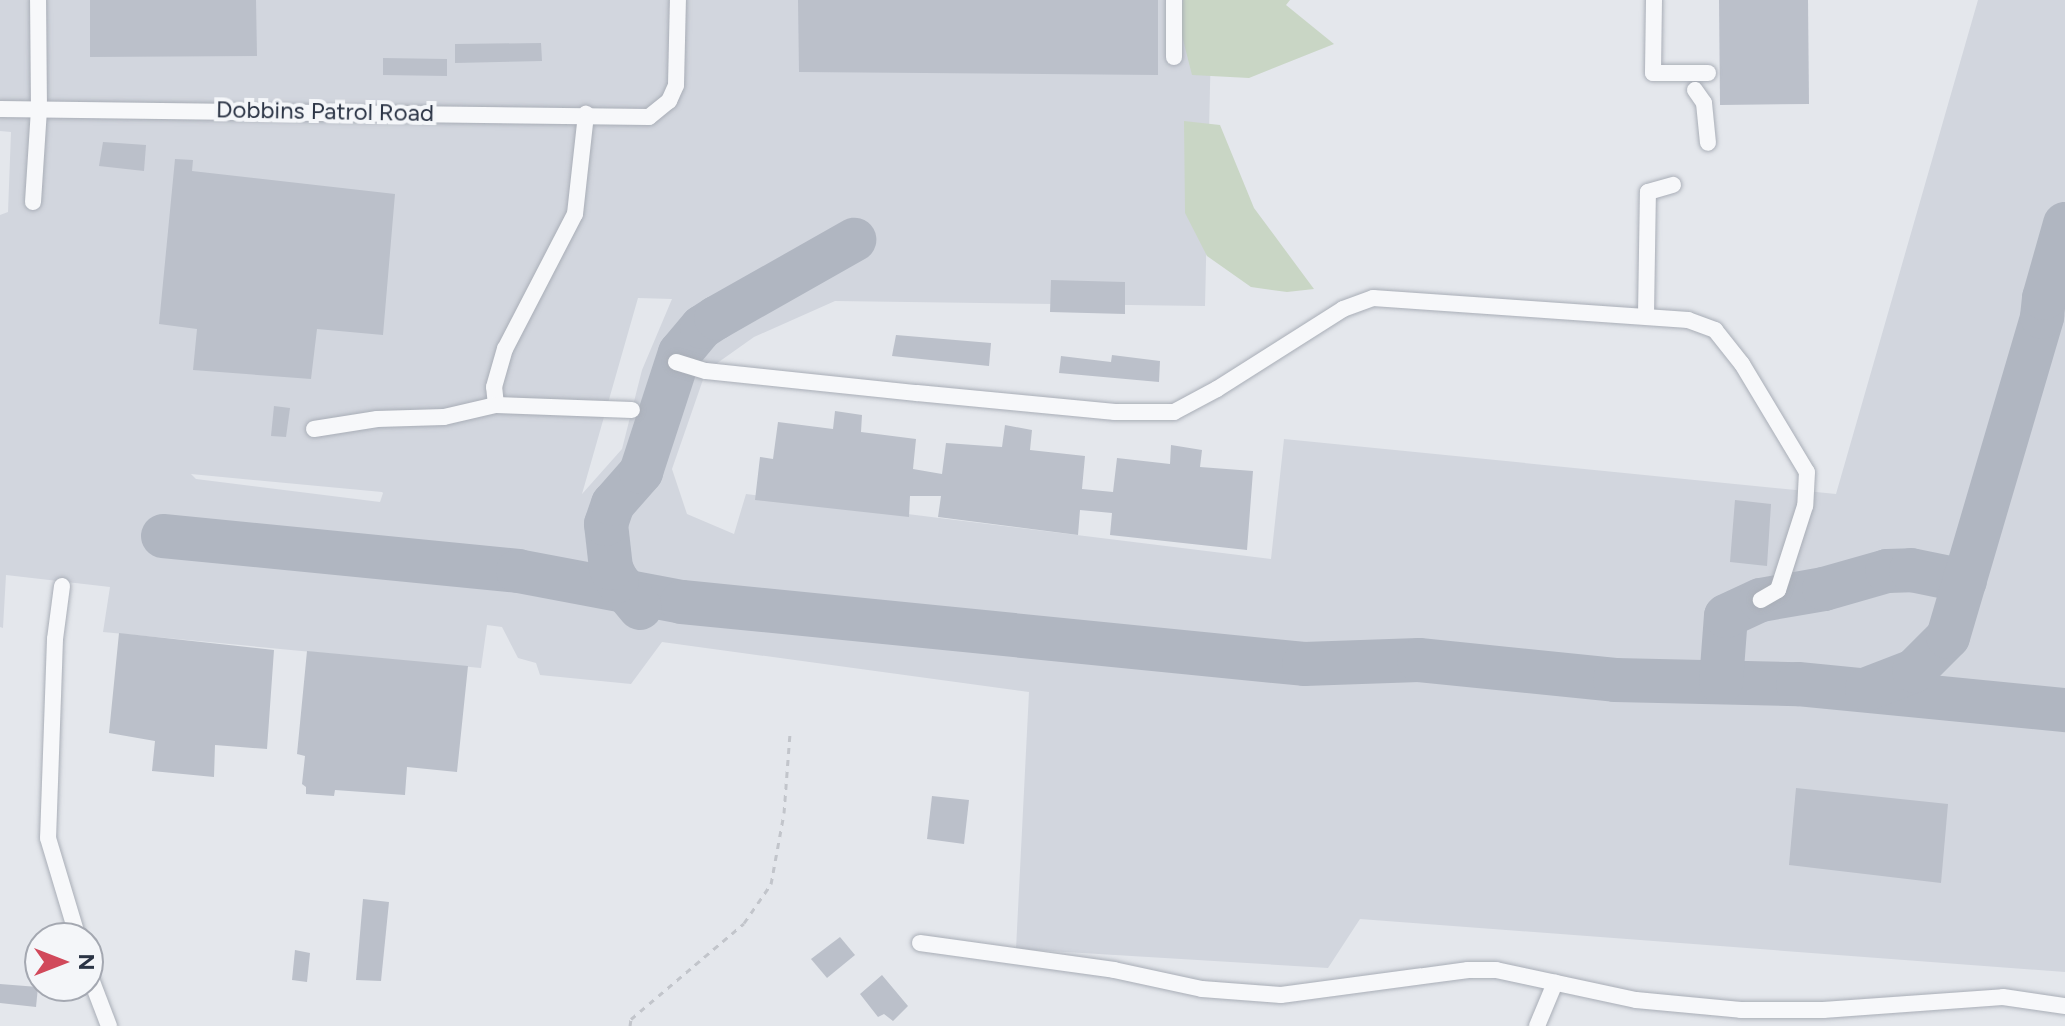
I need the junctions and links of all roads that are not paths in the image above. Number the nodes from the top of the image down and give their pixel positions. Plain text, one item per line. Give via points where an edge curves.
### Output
1 (38, 0) edge
2 (678, 0) edge
3 (1174, 0) edge
4 (1654, 0) edge
5 (1174, 57) dead end
6 (1708, 73) dead end
7 (1695, 90) dead end
8 (0, 109) edge
9 (39, 109) junction
10 (586, 114) junction
11 (1708, 143) dead end
12 (1673, 185) dead end
13 (33, 202) dead end
14 (1646, 315) junction
15 (676, 362) dead end
16 (496, 405) junction
17 (632, 410) dead end
18 (314, 429) dead end
19 (62, 586) dead end
20 (1761, 600) dead end
21 (73, 922) edge
22 (920, 943) dead end
23 (1555, 983) junction
24 (100, 1002) edge
25 (2065, 1006) edge
26 (109, 1026) edge
27 (1537, 1026) edge

1 - 9 street
2 - 10 street, Dobbins Patrol Road via 676,85 669,101 649,117
3 - 5 street
4 - 6 street via 1653,73
7 - 11 street via 1704,103
8 - 9 street, Dobbins Patrol Road
9 - 10 street, Dobbins Patrol Road
9 - 13 street
10 - 16 street via 575,214 505,349 494,387
12 - 14 street via 1648,192
14 - 15 street via 1373,298 1343,309 1174,412 1115,412 917,393 706,371
14 - 20 street via 1688,320 1715,330 1742,364 1807,472 1805,506 1778,590
16 - 17 street
16 - 18 street via 444,417 377,419
19 - 21 street via 55,639 48,838
22 - 23 street via 1114,970 1202,989 1281,995 1468,970 1496,970
23 - 25 street via 1649,1002 1741,1010 1823,1010 2003,997
23 - 27 street
24 - 26 street

